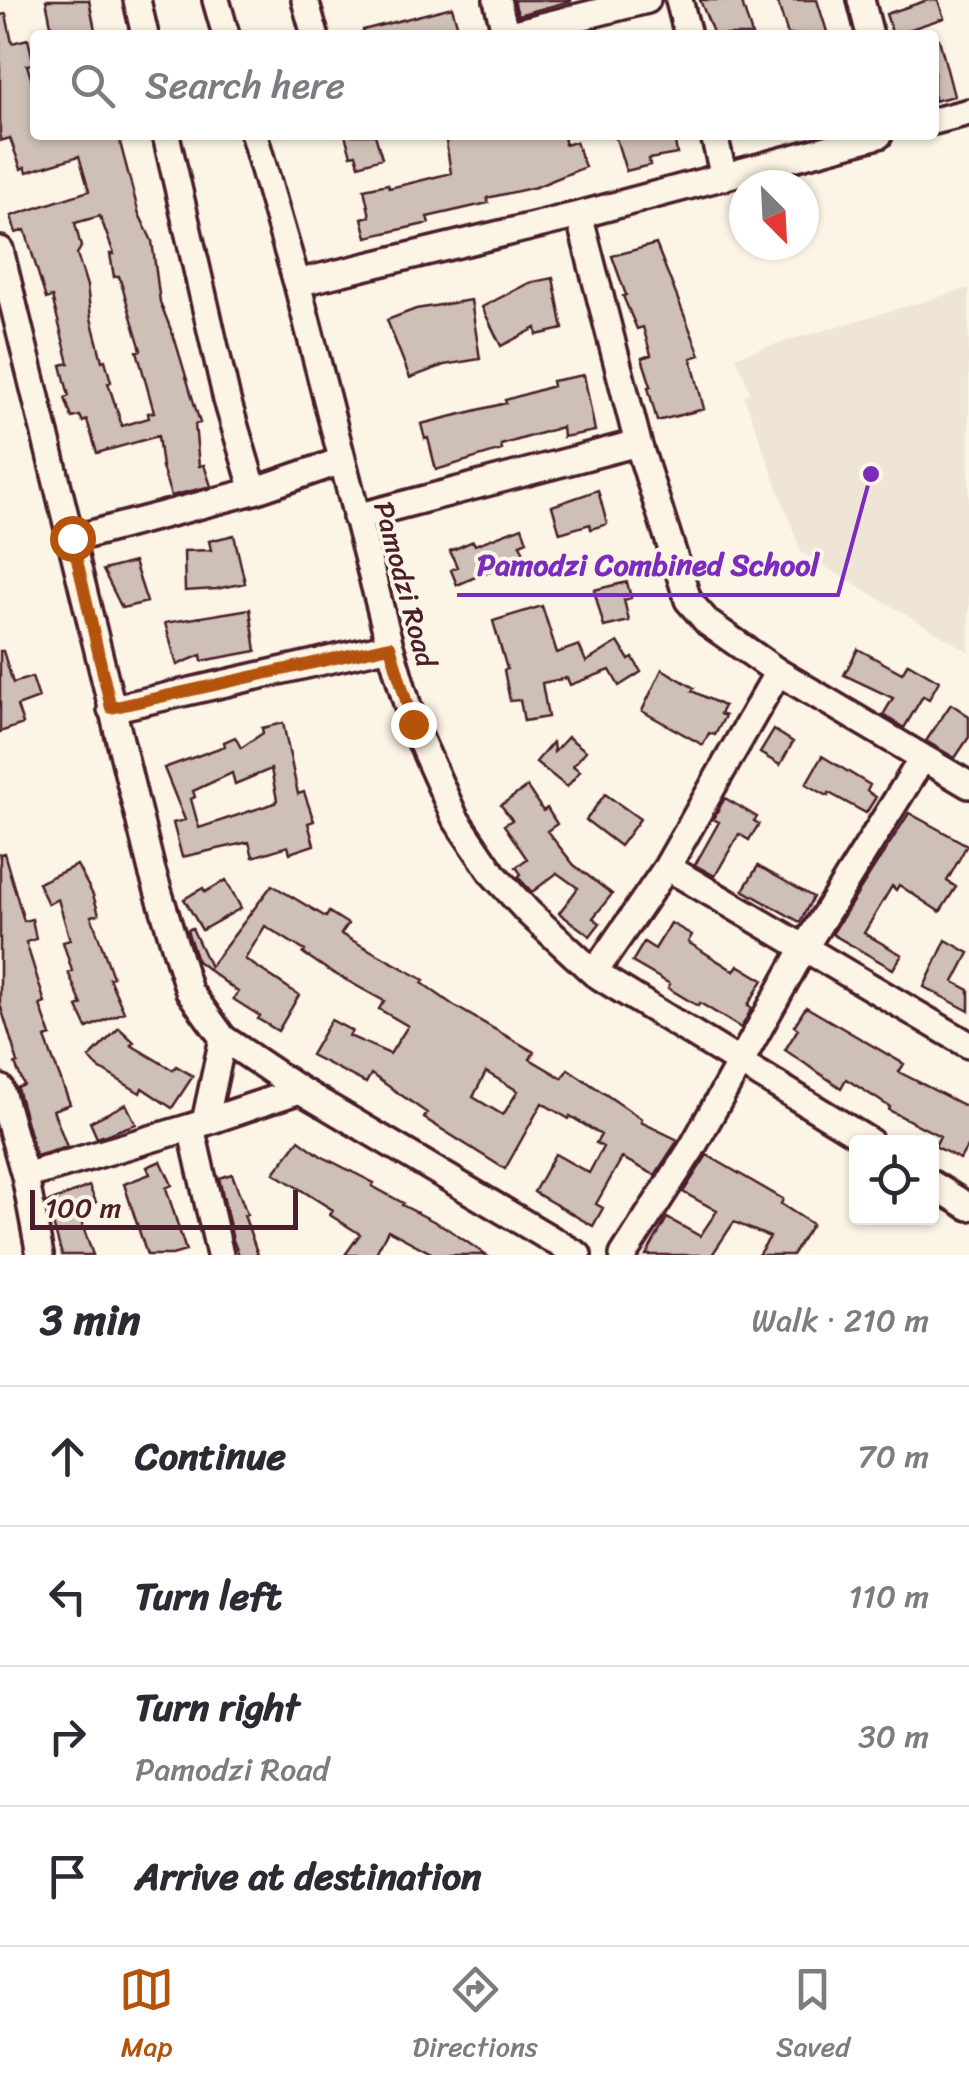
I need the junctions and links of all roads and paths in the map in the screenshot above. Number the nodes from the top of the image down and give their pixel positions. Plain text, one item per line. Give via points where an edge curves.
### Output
1 (138, 0) edge
2 (216, 0) edge
3 (306, 0) edge
4 (497, 0) edge
5 (647, 0) edge
6 (680, 0) edge
7 (861, 0) edge
8 (144, 30) edge
9 (225, 30) edge
10 (314, 30) edge
11 (506, 30) edge
12 (527, 30) edge
13 (687, 30) edge
14 (869, 30) edge
15 (969, 112) edge
16 (939, 120) edge
17 (167, 140) edge
18 (255, 140) edge
19 (715, 140) edge
20 (861, 140) edge
21 (724, 177) junction
22 (579, 215) junction
23 (0, 250) edge
24 (296, 283) junction
25 (11, 343) edge
26 (638, 443) junction
27 (341, 461) junction
28 (254, 491) junction
29 (356, 517) junction
30 (72, 538) junction
31 (390, 646) junction
32 (778, 672) junction
33 (111, 708) junction
34 (922, 759) junction
35 (969, 785) edge
36 (667, 868) junction
37 (803, 950) junction
38 (594, 973) junction
39 (223, 1038) junction
40 (969, 1045) edge
41 (740, 1062) junction
42 (300, 1090) junction
43 (1, 1096) edge
44 (198, 1124) junction
45 (859, 1135) edge
46 (25, 1176) junction
47 (939, 1188) edge
48 (969, 1207) edge
49 (40, 1255) edge
50 (220, 1255) edge
51 (578, 1255) edge
52 (623, 1255) edge

1 - 8 street
2 - 9 street
3 - 10 street
4 - 11 street
5 - 12 street
6 - 13 street
7 - 14 street
15 - 16 street
17 - 28 street
18 - 24 street, Pamodzi Road
19 - 21 street
20 - 21 street
21 - 22 street
22 - 24 street
22 - 26 street
23 - 25 street
24 - 27 street, Pamodzi Road
25 - 30 street
26 - 29 street
26 - 32 street via 688,600 708,623
27 - 28 street
27 - 29 street, Pamodzi Road
28 - 30 street
29 - 31 street, Pamodzi Road
30 - 33 street
31 - 33 street
31 - 38 street, Pamodzi Road via 413,724 455,818 493,874
32 - 34 street
32 - 36 street
33 - 39 street via 189,992
34 - 35 street
34 - 37 street
36 - 37 street
36 - 38 street
37 - 40 street
37 - 41 street
38 - 41 street, Pamodzi Road
39 - 42 street
39 - 44 street
41 - 45 street, Pamodzi Road
41 - 52 street
42 - 44 street
42 - 51 street
43 - 46 street
44 - 46 street
44 - 50 street
46 - 49 street
47 - 48 street

